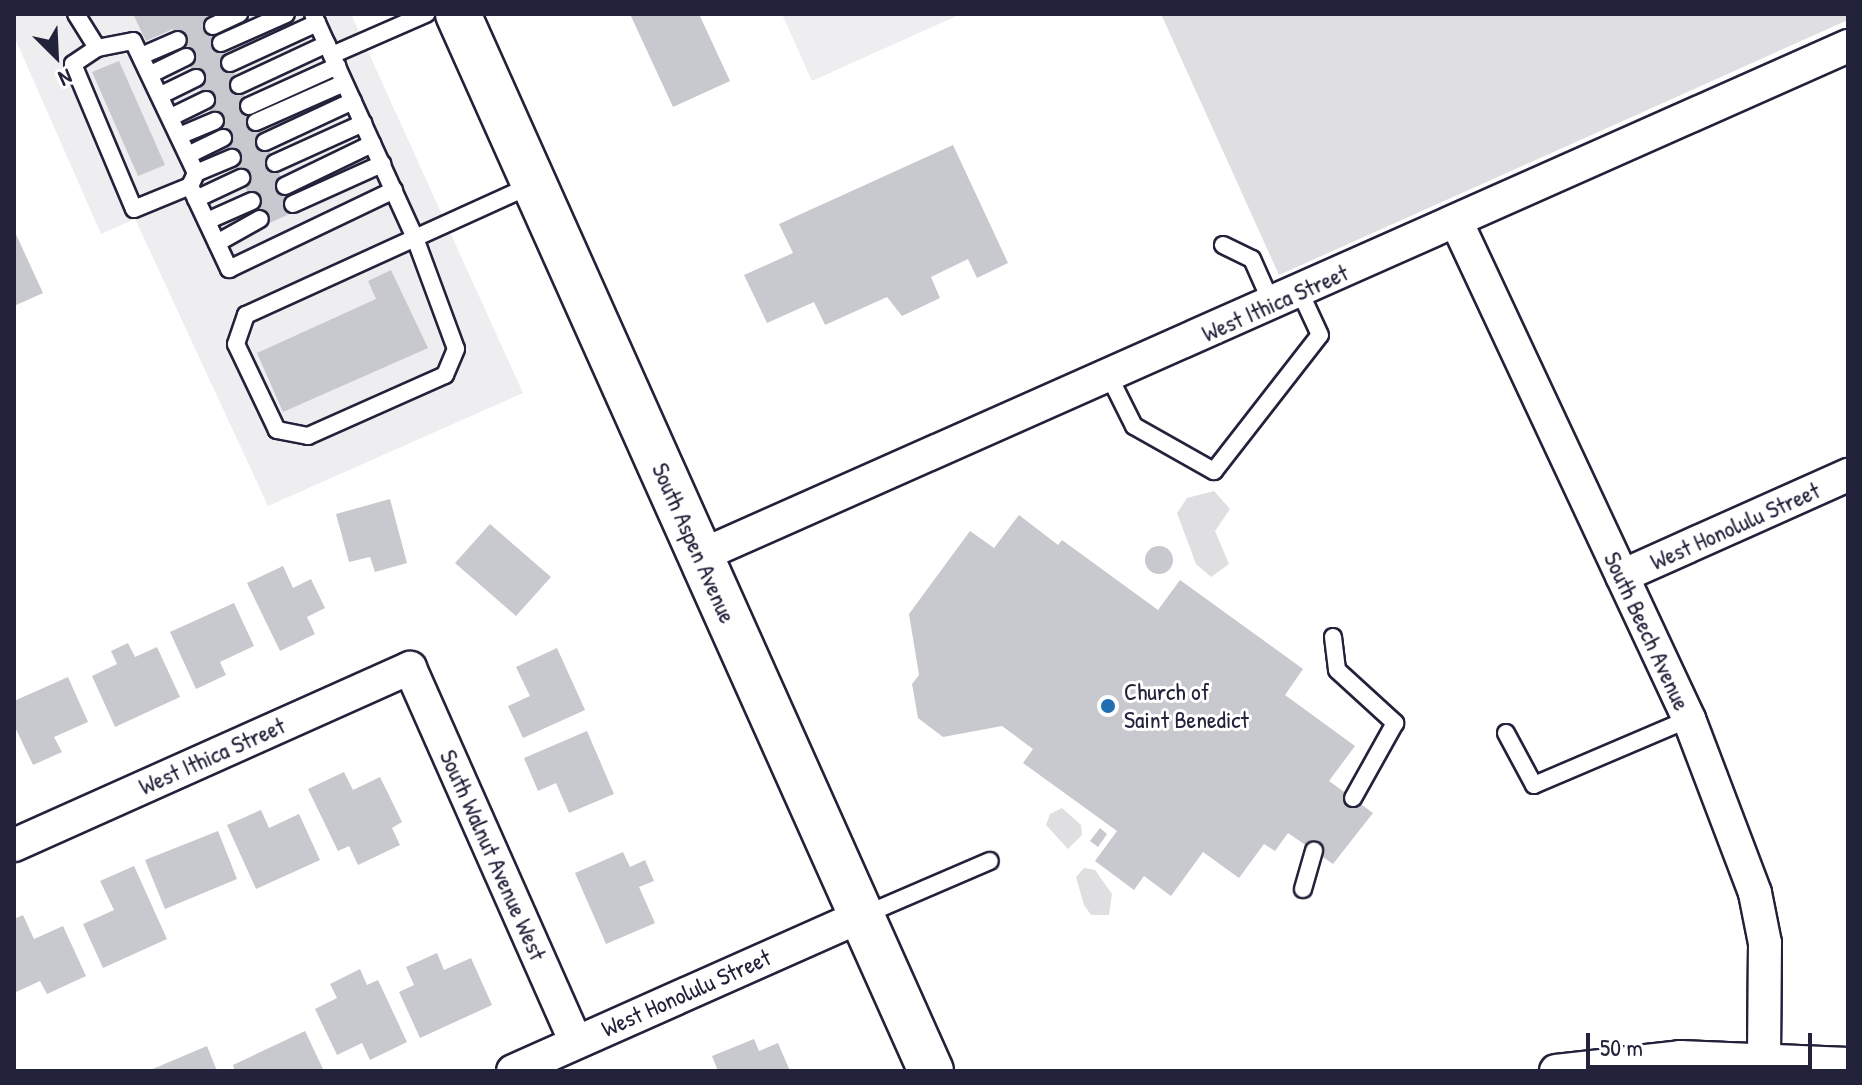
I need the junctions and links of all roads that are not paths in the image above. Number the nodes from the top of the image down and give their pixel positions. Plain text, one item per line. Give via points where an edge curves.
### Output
1 (76, 14) edge
2 (239, 14) edge
3 (286, 14) edge
4 (426, 14) edge
5 (458, 14) edge
6 (315, 18) edge
7 (213, 26) dead end
8 (178, 40) dead end
9 (221, 43) dead end
10 (1848, 46) edge
11 (97, 48) junction
12 (332, 55) junction
13 (141, 56) junction
14 (186, 57) dead end
15 (230, 63) dead end
16 (151, 74) junction
17 (196, 78) dead end
18 (344, 83) junction
19 (239, 85) dead end
20 (161, 95) junction
21 (206, 100) dead end
22 (353, 101) junction
23 (249, 106) dead end
24 (171, 117) junction
25 (215, 121) dead end
26 (256, 122) dead end
27 (363, 123) junction
28 (179, 136) junction
29 (223, 138) dead end
30 (265, 142) dead end
31 (372, 144) junction
32 (188, 155) junction
33 (232, 158) dead end
34 (275, 163) dead end
35 (382, 164) junction
36 (241, 178) dead end
37 (534, 185) junction
38 (194, 186) junction
39 (285, 186) dead end
40 (394, 190) junction
41 (252, 201) dead end
42 (293, 204) dead end
43 (260, 219) dead end
44 (207, 221) junction
45 (1457, 223) junction
46 (415, 238) junction
47 (217, 243) junction
48 (1223, 245) dead end
49 (1286, 298) junction
50 (1109, 376) junction
51 (1848, 475) edge
52 (700, 556) junction
53 (1622, 576) junction
54 (1333, 637) dead end
55 (410, 668) joint
56 (1689, 719) junction
57 (1506, 733) dead end
58 (1353, 798) dead end
59 (14, 845) edge
60 (1314, 851) dead end
61 (990, 861) dead end
62 (1303, 889) dead end
63 (861, 916) junction
64 (576, 1042) junction
65 (1764, 1059) junction
66 (1848, 1064) edge
67 (513, 1071) edge
68 (931, 1071) edge
69 (1556, 1071) edge

1 - 11 lane
2 - 7 lane
3 - 9 lane
4 - 12 lane
5 - 37 main road, South Aspen Avenue
6 - 12 lane
6 - 15 lane
8 - 13 lane
10 - 45 street, West Ithica Street
11 - 13 lane via 133,41
11 - 38 lane via 73,64 134,209
12 - 18 lane
12 - 19 lane
12 - 23 lane
13 - 16 lane
14 - 16 lane
16 - 20 lane
17 - 20 lane
18 - 22 lane
18 - 26 lane
20 - 24 lane
21 - 24 lane
22 - 27 lane
22 - 30 lane
24 - 28 lane
25 - 28 lane
27 - 31 lane
27 - 34 lane
28 - 32 lane
29 - 32 lane
31 - 35 lane
31 - 39 lane
32 - 38 lane
33 - 38 lane
35 - 40 lane
35 - 42 lane
36 - 38 lane
37 - 46 lane
37 - 52 main road, South Aspen Avenue
38 - 44 lane
40 - 46 lane
40 - 47 lane via 229,269
41 - 44 lane
43 - 47 lane
44 - 47 lane
45 - 49 street, West Ithica Street
45 - 53 street, South Beech Avenue
46 - 46 lane via 456,349 445,375 308,436 277,430 236,344 246,315
48 - 49 lane via 1252,259
49 - 50 street, West Ithica Street
49 - 50 lane via 1320,335 1214,471 1134,426
50 - 52 street, West Ithica Street
51 - 53 street, West Honolulu Street
52 - 63 main road, South Aspen Avenue
53 - 56 street, South Beech Avenue
54 - 58 lane via 1337,670 1395,723
55 - 59 street, West Ithica Street
55 - 64 street, South Walnut Avenue West
56 - 57 lane via 1534,785
56 - 65 street, South Beech Avenue via 1755,893 1765,943
60 - 62 lane
61 - 63 lane
63 - 64 street, West Honolulu Street
63 - 68 main road, South Aspen Avenue
64 - 67 street, West Honolulu Street
65 - 66 street
65 - 69 street via 1680,1057

